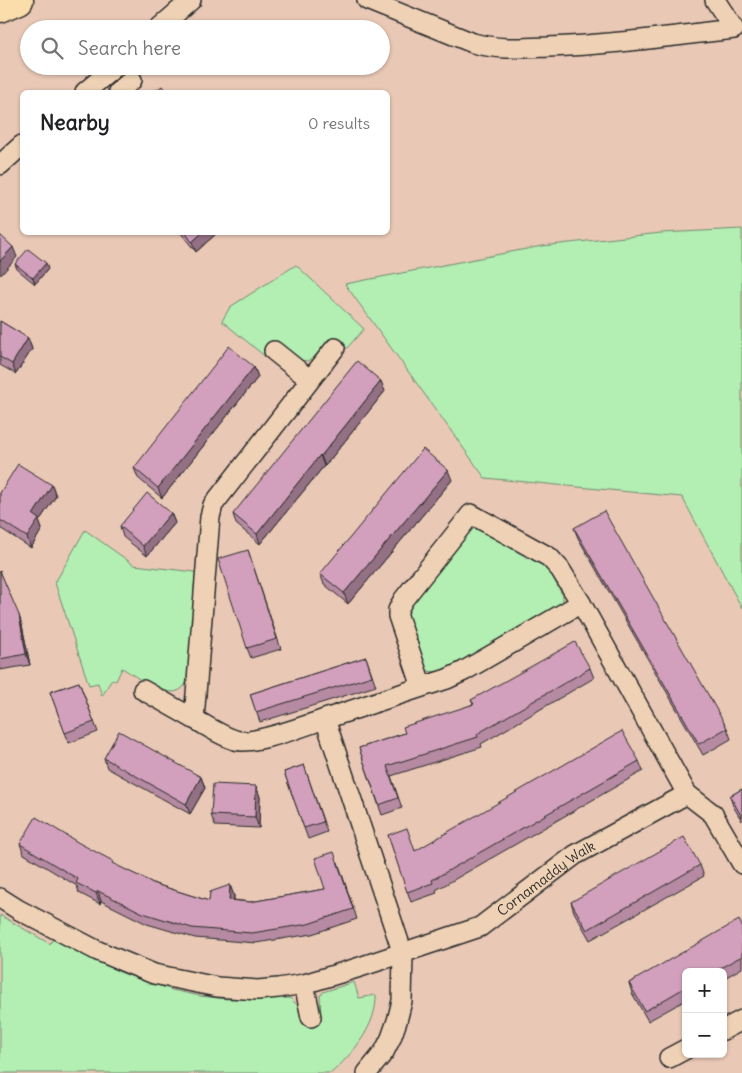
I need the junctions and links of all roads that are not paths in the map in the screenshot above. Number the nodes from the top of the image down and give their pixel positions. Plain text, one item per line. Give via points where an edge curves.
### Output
1 (19, 0) edge
2 (191, 0) edge
3 (367, 0) edge
4 (715, 0) edge
5 (0, 8) edge
6 (168, 20) edge
7 (738, 28) edge
8 (105, 75) edge
9 (132, 80) dead end
10 (87, 90) edge
11 (120, 90) edge
12 (20, 148) edge
13 (0, 165) edge
14 (335, 348) dead end
15 (274, 352) dead end
16 (309, 379) junction
17 (581, 604) junction
18 (422, 688) junction
19 (143, 690) dead end
20 (194, 719) junction
21 (325, 719) junction
22 (687, 794) junction
23 (742, 864) edge
24 (0, 898) edge
25 (404, 954) junction
26 (304, 984) junction
27 (311, 1017) dead end
28 (742, 1020) edge
29 (727, 1028) edge
30 (367, 1073) edge

1 - 5 main road
2 - 6 street
3 - 7 street via 489,48 574,46
4 - 7 street
8 - 10 street
9 - 11 street
12 - 13 street
14 - 16 street
15 - 16 street
16 - 20 street via 213,505
17 - 18 street via 464,671
17 - 18 street via 560,569 548,557 475,507 398,610
17 - 22 street
18 - 21 street
19 - 20 street
20 - 21 street via 242,742
21 - 25 street
22 - 23 street via 713,814
22 - 25 street, Cornamaddy Walk via 575,855 480,927
24 - 26 street, Cornamaddy Walk via 98,951 154,974 237,990
25 - 26 street, Cornamaddy Walk
25 - 30 street via 402,1001 397,1021 384,1052
26 - 27 street
28 - 29 street

